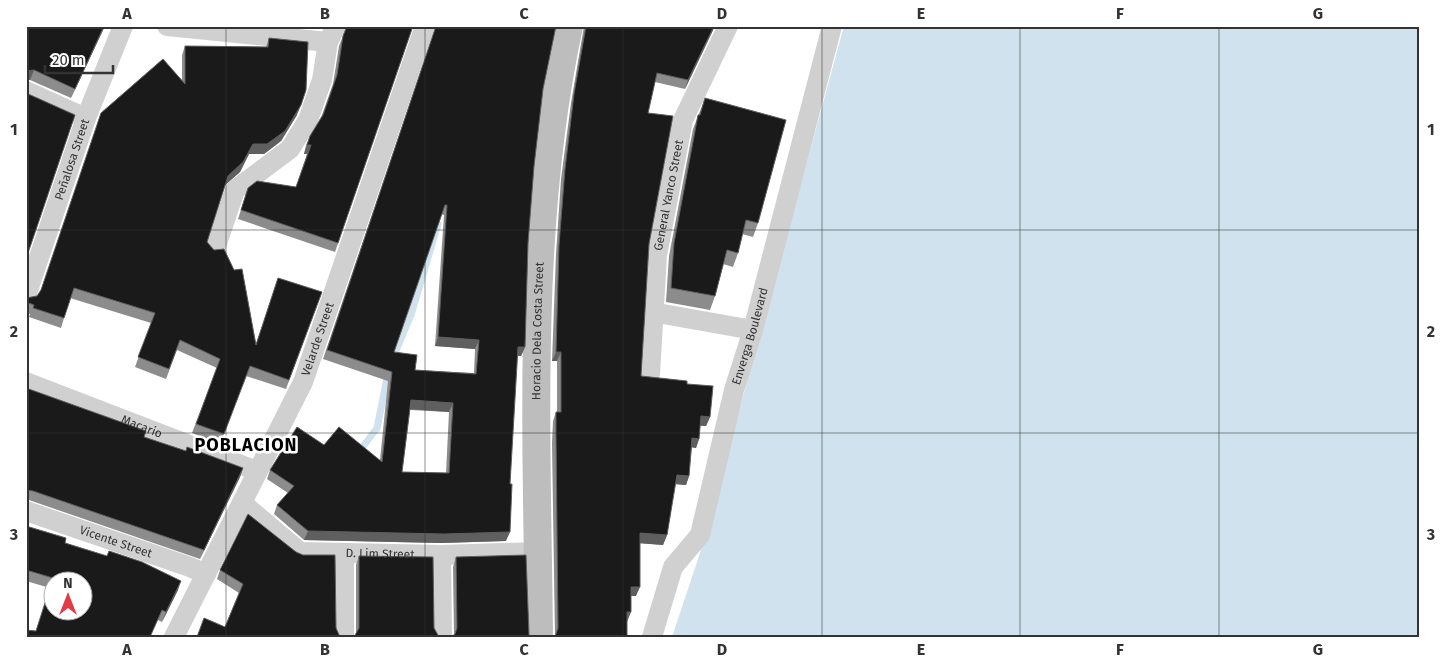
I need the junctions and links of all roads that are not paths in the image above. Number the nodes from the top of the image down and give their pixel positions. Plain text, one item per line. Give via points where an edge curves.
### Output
1 (123, 26) edge
2 (167, 26) edge
3 (425, 26) edge
4 (569, 26) edge
5 (728, 26) edge
6 (832, 26) edge
7 (197, 29) edge
8 (332, 34) edge
9 (26, 91) edge
10 (86, 118) junction
11 (215, 249) edge
12 (26, 296) edge
13 (652, 312) junction
14 (753, 330) junction
15 (650, 374) dead end
16 (26, 382) edge
17 (257, 471) junction
18 (242, 503) junction
19 (26, 511) edge
20 (538, 552) junction
21 (344, 553) junction
22 (441, 555) junction
23 (206, 574) junction
24 (174, 637) edge
25 (344, 637) edge
26 (442, 637) edge
27 (539, 637) edge
28 (652, 637) edge

1 - 10 street, Peñalosa Street
2 - 7 street
3 - 17 street, Velarde Street via 303,382
4 - 20 street, Horacio Dela Costa Street via 557,83 537,327
5 - 13 street, General Yanco Street via 683,120 657,255
6 - 14 street, Enverga Boulevard
7 - 8 street
8 - 11 street via 322,80 308,120 290,149 235,190
9 - 10 street
10 - 12 street, Peñalosa Street
13 - 14 street
13 - 15 street, General Yanco Street
14 - 28 street, Enverga Boulevard via 734,390 700,534 673,567
16 - 17 street, Macario
17 - 18 street, Velarde Street
18 - 21 street, D. Lim Street via 300,552
18 - 23 street, Velarde Street
19 - 23 street, Vicente Street
20 - 22 street, D. Lim Street
20 - 27 street, Horacio Dela Costa Street
21 - 22 street, D. Lim Street
21 - 25 street
22 - 26 street
23 - 24 street, Velarde Street

